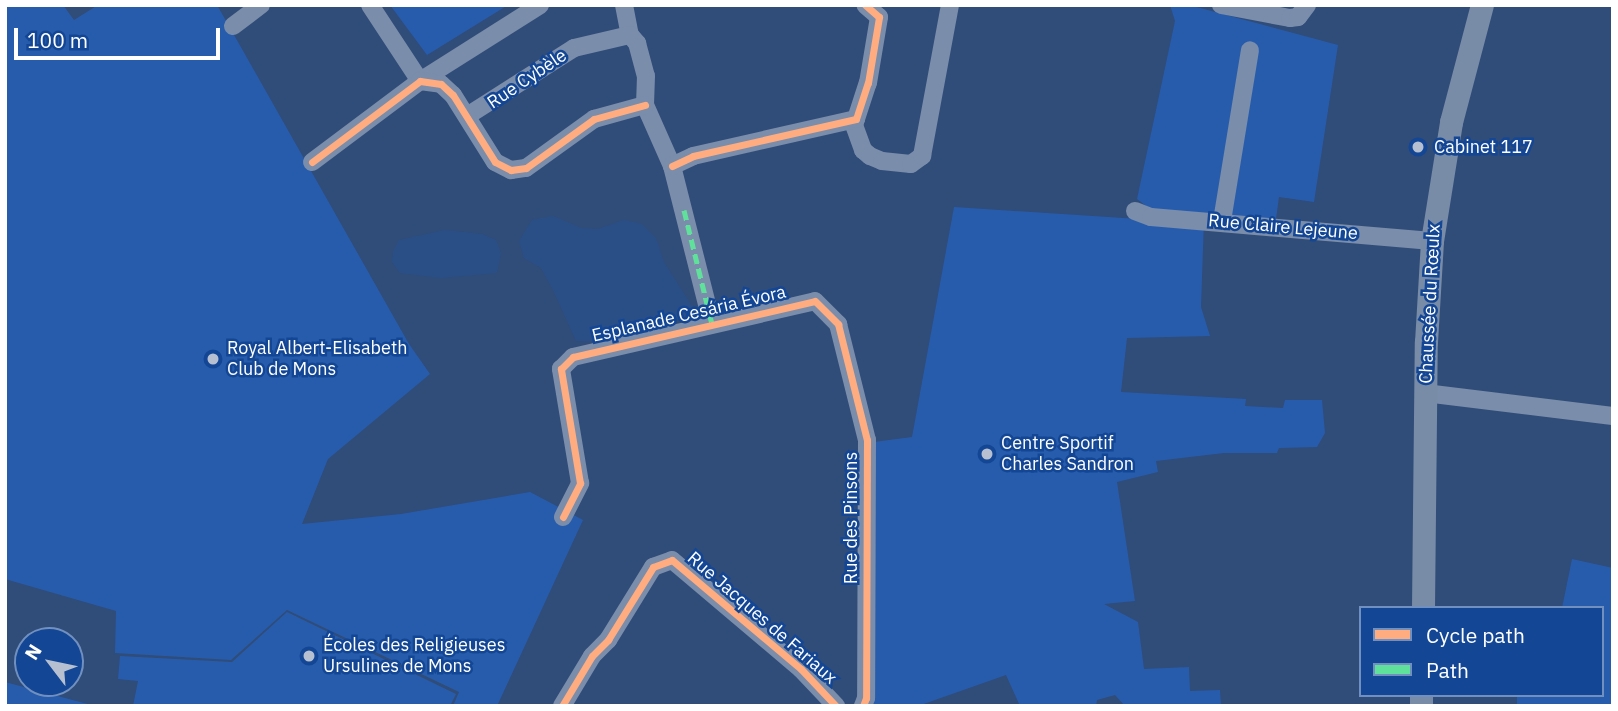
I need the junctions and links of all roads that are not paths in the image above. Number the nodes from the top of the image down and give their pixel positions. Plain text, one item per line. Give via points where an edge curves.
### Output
1 (261, 5) edge
2 (370, 5) edge
3 (540, 5) edge
4 (624, 5) edge
5 (865, 5) edge
6 (950, 5) edge
7 (1221, 5) edge
8 (1307, 5) edge
9 (1482, 5) edge
10 (233, 26) dead end
11 (630, 35) junction
12 (1250, 50) dead end
13 (420, 81) junction
14 (645, 105) junction
15 (467, 116) junction
16 (856, 120) junction
17 (312, 162) dead end
18 (672, 166) junction
19 (1135, 211) dead end
20 (1222, 221) junction
21 (1432, 241) junction
22 (814, 301) joint
23 (712, 324) junction
24 (1425, 393) junction
25 (1613, 416) edge
26 (563, 517) dead end
27 (1423, 606) edge
28 (562, 706) edge
29 (836, 706) edge
30 (863, 706) edge

1 - 10 street
2 - 13 street
3 - 13 street
4 - 11 street
5 - 16 street via 879,17
6 - 16 street via 922,156 911,164 882,162 870,156 863,150
7 - 8 street via 1290,18 1298,17
9 - 21 main road, Chaussée du Rœulx via 1451,122
11 - 14 street via 637,43 646,76
11 - 15 street, Rue Cybèle via 574,48
12 - 20 street
13 - 15 street via 441,84
13 - 17 street
14 - 15 street via 594,119 526,168 512,170 495,162
14 - 18 street, Esplanade Cesária Évora
16 - 18 street via 693,156
18 - 23 street, Esplanade Cesária Évora
19 - 20 street, Rue Claire Lejeune via 1151,217
20 - 21 street, Rue Claire Lejeune
21 - 24 main road, Chaussée du Rœulx
22 - 23 street, Esplanade Cesária Évora
22 - 30 street, Rue des Pinsons via 838,324 867,440
23 - 26 street, Esplanade Cesária Évora via 573,358 561,369 580,483
24 - 25 street
24 - 27 main road, Chaussée du Rœulx
28 - 29 street, Rue Jacques de Fariaux via 653,567 664,560 679,563 801,669

